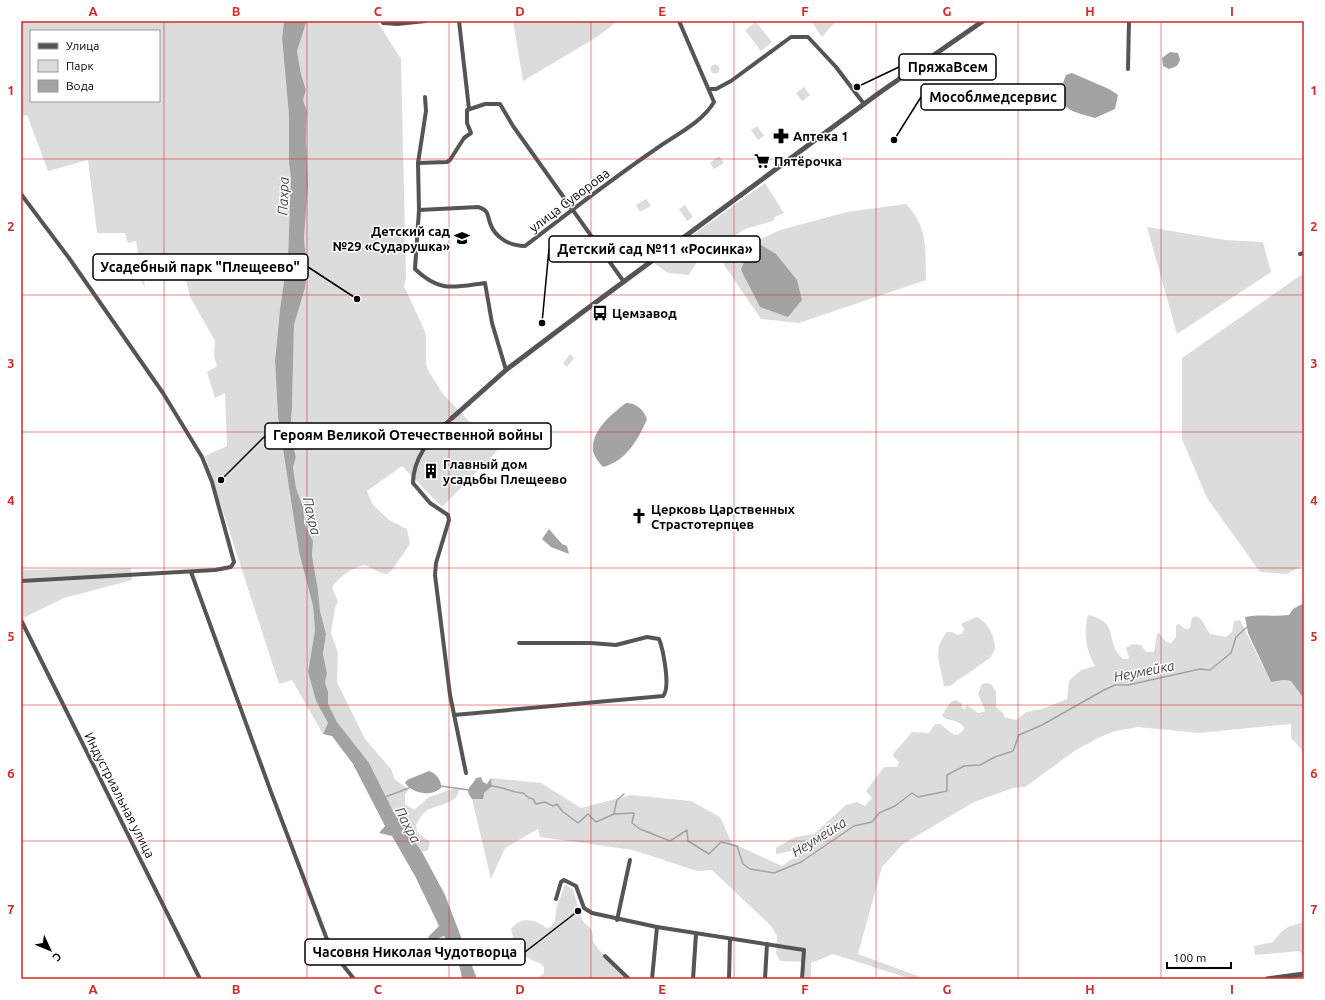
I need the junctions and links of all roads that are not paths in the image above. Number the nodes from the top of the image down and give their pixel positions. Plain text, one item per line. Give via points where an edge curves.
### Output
1 (426, 21) edge
2 (459, 21) edge
3 (679, 21) edge
4 (983, 21) edge
5 (1130, 21) edge
6 (383, 23) dead end
7 (1128, 69) dead end
8 (709, 89) junction
9 (425, 97) dead end
10 (864, 104) junction
11 (469, 109) junction
12 (418, 163) junction
13 (21, 194) edge
14 (573, 209) junction
15 (419, 210) junction
16 (624, 282) junction
17 (506, 370) junction
18 (452, 418) joint
19 (191, 572) junction
20 (21, 581) edge
21 (21, 620) edge
22 (519, 643) dead end
23 (454, 716) junction
24 (466, 773) dead end
25 (630, 860) dead end
26 (556, 898) dead end
27 (617, 920) junction
28 (657, 927) junction
29 (696, 934) junction
30 (730, 938) junction
31 (767, 944) junction
32 (605, 956) dead end
33 (1304, 974) edge
34 (200, 979) edge
35 (354, 979) edge
36 (629, 979) edge
37 (652, 979) edge
38 (693, 979) edge
39 (728, 979) edge
40 (765, 979) edge
41 (802, 979) edge
42 (1267, 979) edge

1 - 6 street
2 - 11 street
3 - 8 street
4 - 10 street
5 - 7 street
8 - 10 street via 716,89 731,81 791,36 808,37 831,61
8 - 14 street, улица Суворова via 714,102 708,111
9 - 12 street via 426,111
10 - 16 street
11 - 12 street via 466,118 471,133 464,138 450,160
11 - 14 street via 485,104 500,104
12 - 15 street
13 - 19 street via 163,393 202,457 212,482 234,562 231,567 223,569
14 - 15 street, улица Суворова via 525,246 510,244 503,240 490,224 488,213 484,209 478,207
14 - 16 street
15 - 17 street via 415,270 424,278 447,288 484,283 492,323
16 - 17 street
17 - 18 street
18 - 23 street via 432,437 413,474 413,483 430,503 448,515 449,520 435,575
19 - 20 street via 188,570
19 - 35 street via 332,950
21 - 34 street, Индустриальная улица
22 - 23 street via 616,645 647,637 659,639 662,647 665,694
23 - 24 street
25 - 27 street
26 - 27 street via 564,880 576,886 587,911
27 - 28 street
28 - 29 street
28 - 37 street
29 - 30 street
29 - 38 street
30 - 31 street
30 - 39 street
31 - 40 street
31 - 41 street via 804,950
32 - 36 street
33 - 42 street

